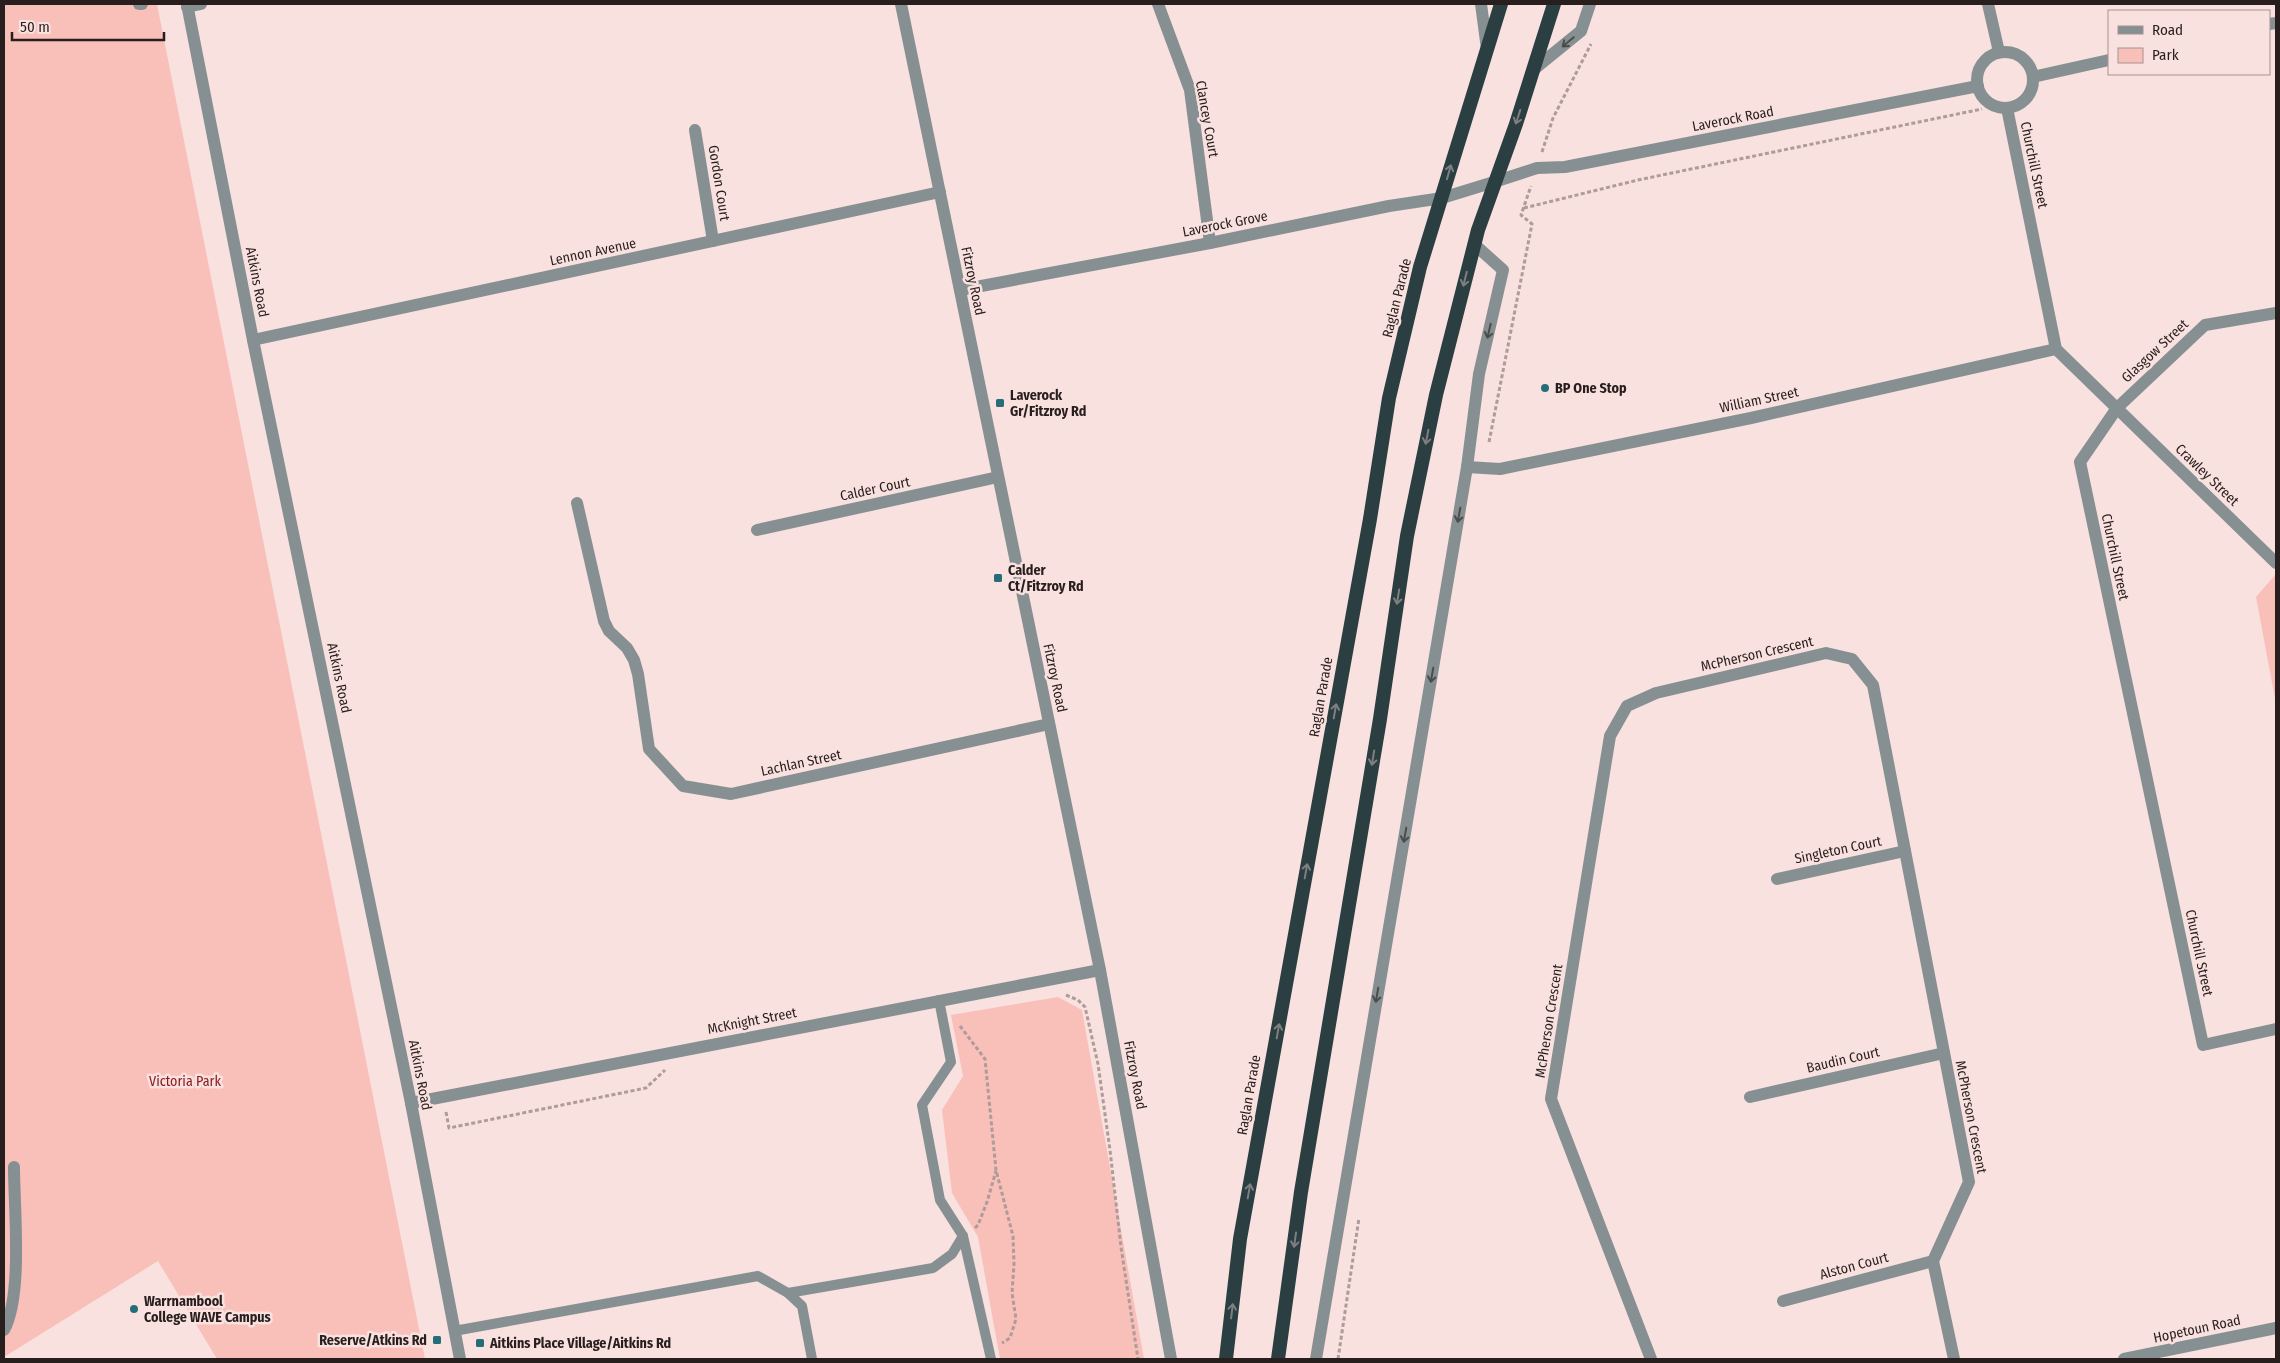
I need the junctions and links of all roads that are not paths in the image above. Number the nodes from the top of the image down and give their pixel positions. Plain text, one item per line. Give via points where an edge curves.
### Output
1 (201, 4) edge
2 (901, 4) edge
3 (1158, 4) edge
4 (1481, 4) edge
5 (1501, 4) edge
6 (1554, 4) edge
7 (1590, 4) edge
8 (1988, 4) edge
9 (187, 5) edge
10 (1487, 49) junction
11 (1999, 52) junction
12 (2108, 60) edge
13 (1533, 70) junction
14 (2033, 77) junction
15 (1978, 86) junction
16 (2007, 108) junction
17 (695, 130) dead end
18 (1494, 182) junction
19 (940, 192) junction
20 (1442, 198) junction
21 (713, 241) junction
22 (1210, 243) junction
23 (1474, 244) junction
24 (960, 290) junction
25 (2276, 313) edge
26 (253, 340) junction
27 (2056, 349) junction
28 (2117, 408) junction
29 (1467, 467) junction
30 (998, 477) junction
31 (577, 503) dead end
32 (758, 530) dead end
33 (2276, 563) edge
34 (1049, 724) junction
35 (1905, 851) junction
36 (1777, 879) dead end
37 (1100, 970) junction
38 (939, 1000) junction
39 (2276, 1029) edge
40 (1944, 1053) junction
41 (1750, 1097) dead end
42 (411, 1103) junction
43 (14, 1167) dead end
44 (963, 1236) junction
45 (1933, 1261) junction
46 (788, 1293) junction
47 (1783, 1301) dead end
48 (2276, 1328) edge
49 (4, 1330) edge
50 (454, 1331) junction
51 (990, 1356) edge
52 (2150, 1357) edge
53 (460, 1359) edge
54 (812, 1359) edge
55 (1171, 1359) edge
56 (1226, 1359) edge
57 (1278, 1359) edge
58 (1316, 1359) edge
59 (1651, 1359) edge
60 (1954, 1359) edge
61 (2124, 1359) edge

1 - 9 street
2 - 19 street, Fitzroy Road
3 - 22 street, Clancey Court via 1190,90
4 - 10 street, Raglan Parade
5 - 10 highway, Raglan Parade
6 - 13 highway
7 -> 13 street via 1582,31
8 - 11 street
9 - 26 street, Aitkins Road
20 -> 10 highway, Raglan Parade
11 - 14 street via 2018,54 2031,68
11 - 15 street via 1982,65
12 - 14 street
13 -> 18 highway
14 - 16 street via 2027,98
15 - 16 street via 1988,102
15 - 18 street, Laverock Road via 1575,166 1537,168
16 - 27 street, Churchill Street
17 - 21 street, Gordon Court
18 - 20 street, Laverock Grove
18 - 23 highway
19 - 21 street, Lennon Avenue
19 - 24 street, Fitzroy Road
20 - 22 street, Laverock Grove
56 -> 20 highway, Raglan Parade via 1240,1239 1389,398 1420,267
21 - 26 street, Lennon Avenue
22 - 24 street, Laverock Grove
23 -> 29 street via 1503,270 1479,374
23 -> 57 highway via 1436,396 1407,536 1380,719 1301,1192
24 - 30 street, Fitzroy Road
25 - 28 street, Glasgow Street via 2205,325
26 - 42 street, Aitkins Road
27 - 28 street
27 - 29 street, William Street via 1751,418 1500,469
28 - 33 street, Crawley Street
28 - 39 street, Churchill Street via 2080,462 2203,1045
29 -> 58 street
30 - 32 street, Calder Court
30 - 34 street, Fitzroy Road
31 - 34 street, Lachlan Street via 604,621 631,653 638,674 649,749 683,786 731,794
34 - 37 street, Fitzroy Road
35 - 36 street, Singleton Court
35 - 40 street, McPherson Crescent
35 - 59 street, McPherson Crescent via 1873,685 1852,659 1826,653 1656,693 1627,706 1610,736 1551,1099
37 - 38 street, McKnight Street
37 - 55 street, Fitzroy Road
38 - 42 street, McKnight Street
38 - 44 lane via 951,1062 922,1105 940,1200
40 - 41 street, Baudin Court
40 - 45 street, McPherson Crescent via 1969,1182
42 - 50 street, Aitkins Road
43 - 49 street via 16,1266 10,1318
44 - 46 lane via 952,1254 933,1268
44 - 51 lane
45 - 47 street, Alston Court
45 - 60 street
46 - 50 lane via 758,1276
46 - 54 lane via 802,1306
48 - 52 street, Hopetoun Road
50 - 53 street, Aitkins Road
52 - 61 street, Hopetoun Road

